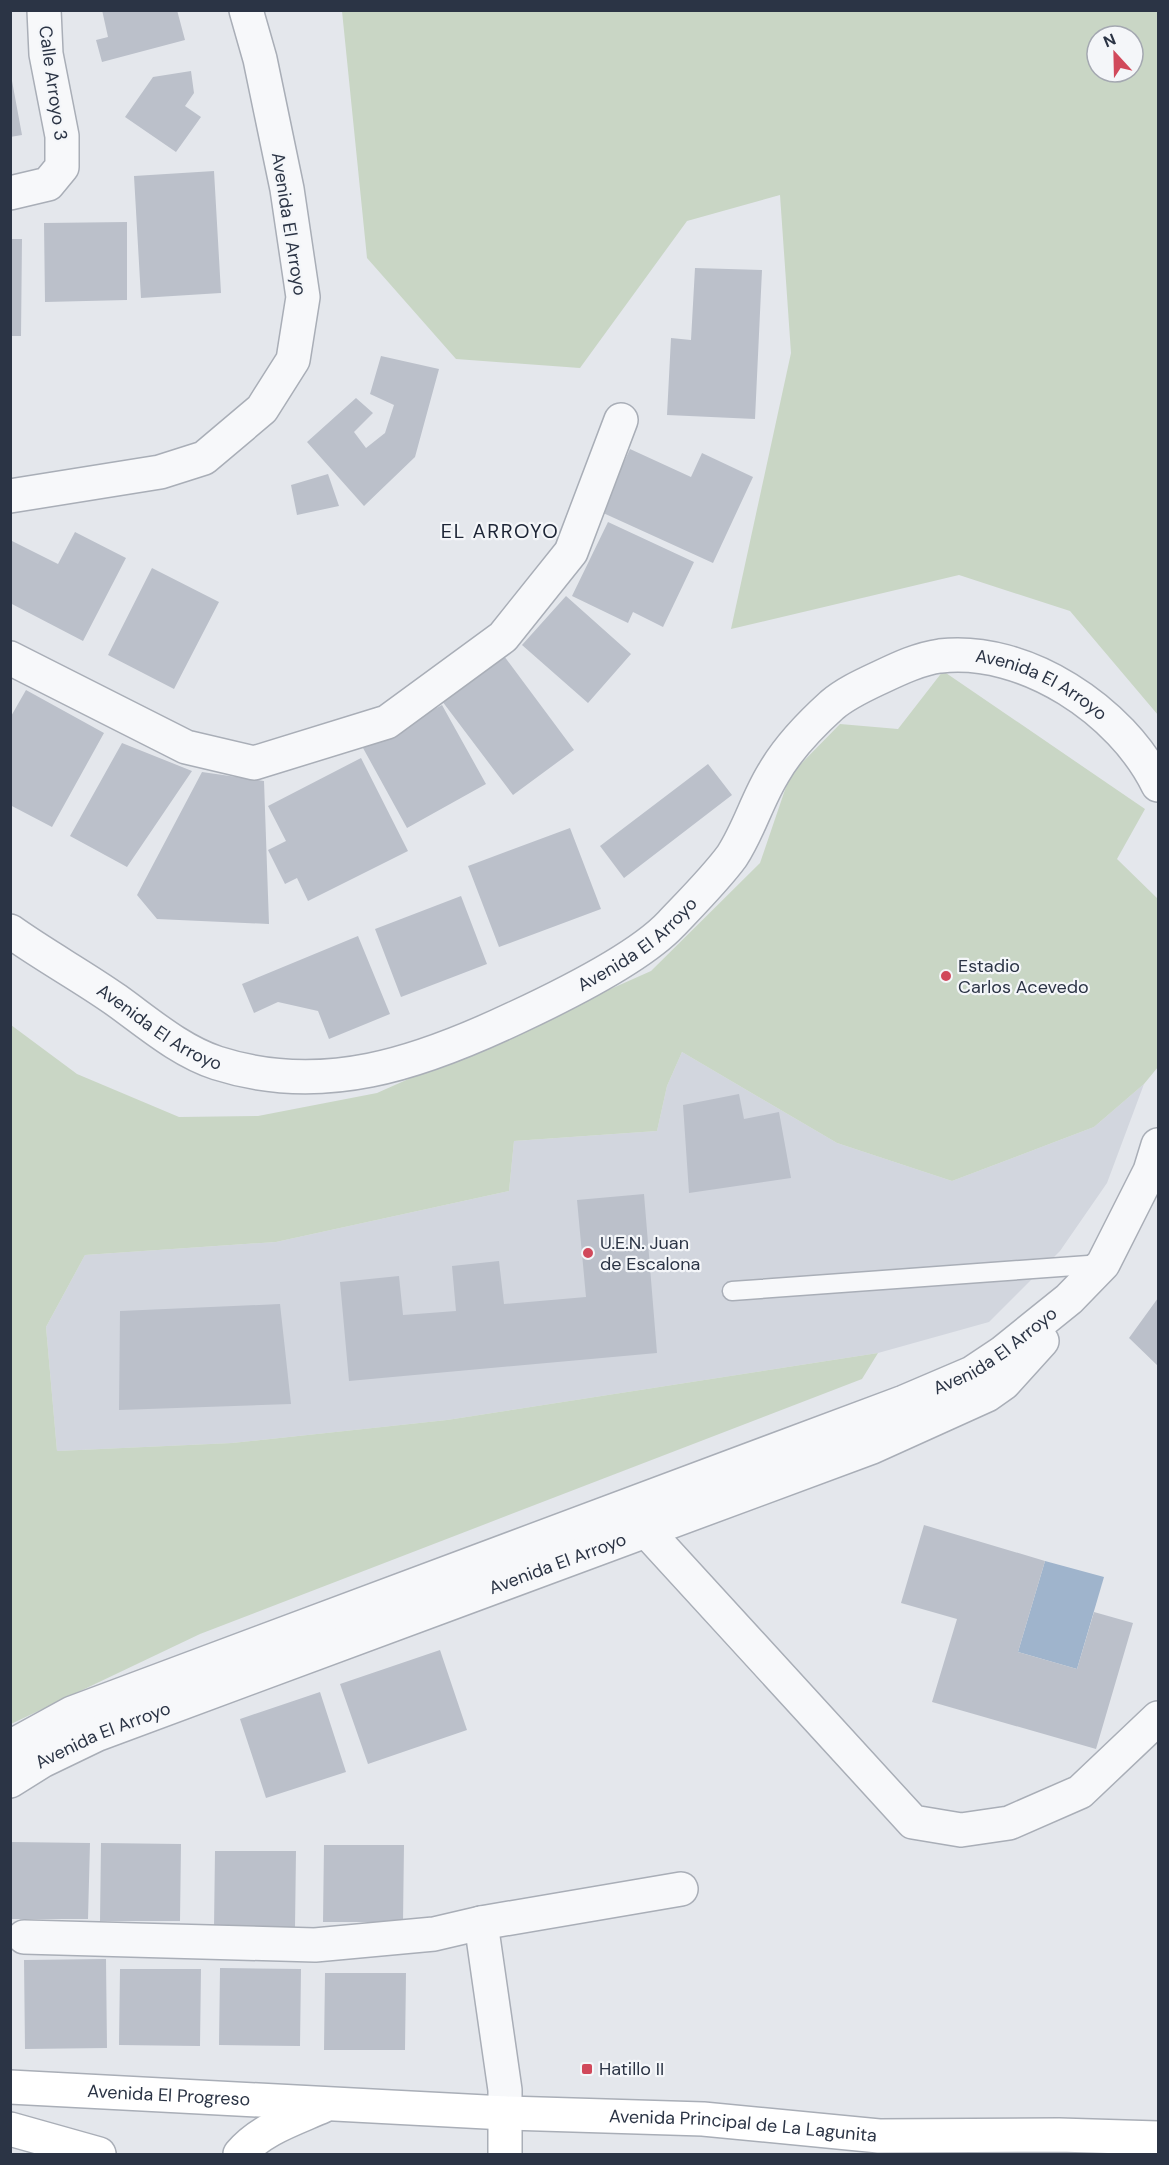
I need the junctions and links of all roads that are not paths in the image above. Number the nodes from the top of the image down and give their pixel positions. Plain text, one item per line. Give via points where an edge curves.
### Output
1 (44, 10) edge
2 (246, 10) edge
3 (10, 193) edge
4 (621, 420) dead end
5 (10, 496) edge
6 (10, 658) edge
7 (1158, 785) edge
8 (10, 931) edge
9 (1158, 1145) edge
10 (1103, 1264) junction
11 (732, 1291) dead end
12 (635, 1518) junction
13 (1158, 1718) edge
14 (10, 1746) edge
15 (10, 1781) edge
16 (681, 1889) dead end
17 (481, 1923) junction
18 (24, 1936) dead end
19 (10, 2087) edge
20 (327, 2104) junction
21 (505, 2113) junction
22 (10, 2129) edge
23 (1158, 2138) edge
24 (99, 2154) edge
25 (240, 2154) edge
26 (505, 2154) edge

1 - 3 street, Calle Arroyo 3 via 46,54 62,136 62,167 48,184
2 - 5 street, Avenida El Arroyo via 287,189 303,297 293,360 262,409 204,458 160,472
4 - 6 street via 571,552 503,637 387,722 254,763 186,747
7 - 8 street, Avenida El Arroyo via 1141,755 1108,720 1068,688 1021,666 976,657 941,656 906,665 834,702 814,723 773,773 730,858 669,927 646,946 551,1001 434,1053 367,1071 312,1079 216,1063 170,1040
9 - 10 street, Avenida El Arroyo via 1150,1171
10 - 11 lane
10 - 12 street, Avenida El Arroyo via 1069,1299 1046,1336 1004,1383 987,1395 872,1447
12 - 13 street via 913,1822 961,1830 1009,1823 1080,1792
12 - 14 street, Avenida El Arroyo via 72,1713
12 - 15 street, Avenida El Arroyo via 98,1734
16 - 17 street
17 - 18 street via 434,1934 315,1945
17 - 21 street
19 - 20 street, Avenida El Progreso
20 - 21 street, Avenida Principal de La Lagunita
20 - 25 street via 266,2132
21 - 23 street, Avenida Principal de La Lagunita via 703,2119 879,2136
21 - 26 street
22 - 24 street

